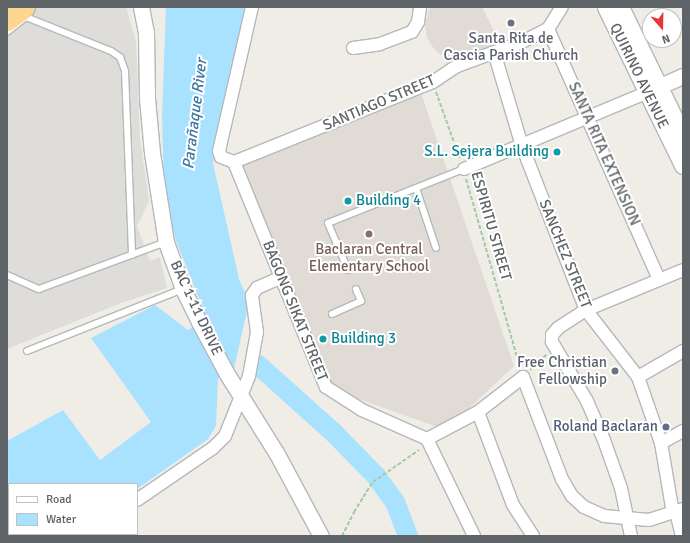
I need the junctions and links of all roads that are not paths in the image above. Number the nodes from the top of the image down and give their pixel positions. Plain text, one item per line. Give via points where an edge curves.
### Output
1 (24, 7) edge
2 (142, 7) edge
3 (252, 7) edge
4 (420, 7) edge
5 (562, 7) edge
6 (606, 7) edge
7 (620, 7) edge
8 (7, 20) edge
9 (548, 29) junction
10 (7, 32) edge
11 (353, 48) dead end
12 (494, 52) junction
13 (683, 76) edge
14 (652, 90) junction
15 (588, 118) junction
16 (683, 137) edge
17 (522, 146) junction
18 (230, 161) junction
19 (683, 165) edge
20 (464, 169) joint
21 (416, 188) junction
22 (166, 242) junction
23 (436, 248) dead end
24 (132, 255) junction
25 (348, 270) dead end
26 (683, 270) edge
27 (7, 275) edge
28 (282, 277) junction
29 (659, 280) junction
30 (183, 289) junction
31 (356, 289) dead end
32 (586, 310) junction
33 (332, 314) dead end
34 (27, 351) dead end
35 (683, 351) edge
36 (638, 377) junction
37 (242, 398) junction
38 (478, 412) junction
39 (683, 431) edge
40 (426, 439) junction
41 (661, 443) junction
42 (138, 499) edge
43 (678, 511) edge
44 (628, 519) junction
45 (321, 536) edge
46 (474, 536) edge
47 (533, 536) edge
48 (632, 536) edge
49 (682, 536) edge

1 - 8 highway
2 - 22 street, BAC 1-11 DRIVE via 146,32 147,98 152,153
3 - 18 street, BAGONG SIKAT STREET via 219,151 222,158
4 - 11 street via 418,22 412,32 380,44
5 - 9 street
6 - 14 main road, QUIRINO AVENUE
7 - 14 main road, QUIRINO AVENUE
9 - 12 street, SANTIAGO STREET
9 - 15 street, SANTA RITA EXTENSION
10 - 24 lane via 26,17 120,57 125,71
12 - 17 street, SANCHEZ STREET
12 - 18 street, SANTIAGO STREET via 457,66 433,82
13 - 14 street
14 - 15 street
14 - 16 main road, QUIRINO AVENUE
14 - 19 main road, QUIRINO AVENUE
15 - 17 street
15 - 29 street, SANTA RITA EXTENSION
17 - 20 street
17 - 32 street, SANCHEZ STREET
18 - 28 street, BAGONG SIKAT STREET
20 - 21 lane
21 - 23 lane
21 - 25 lane via 328,223
22 - 24 lane
22 - 30 street, BAC 1-11 DRIVE
24 - 27 lane via 39,289
26 - 29 street
28 - 37 street via 257,288 252,295 257,332
28 - 40 street, BAGONG SIKAT STREET via 326,387 362,410
29 - 32 street
30 - 34 lane
30 - 37 street, BAC 1-11 DRIVE
31 - 33 lane via 361,301
32 - 36 street, SANCHEZ STREET
32 - 44 street via 554,331 552,339 587,401 604,440 621,488
35 - 36 street
36 - 41 street, SANCHEZ STREET
37 - 42 street via 225,436 213,448
37 - 45 street, BAC 1-11 DRIVE via 278,454
38 - 40 street
38 - 44 street via 523,377 562,479 572,496 584,507 604,516
38 - 47 street via 514,505
39 - 41 street
40 - 46 street
41 - 43 street, SANCHEZ STREET
43 - 44 street via 649,520
43 - 49 street, SANCHEZ STREET
44 - 48 street

